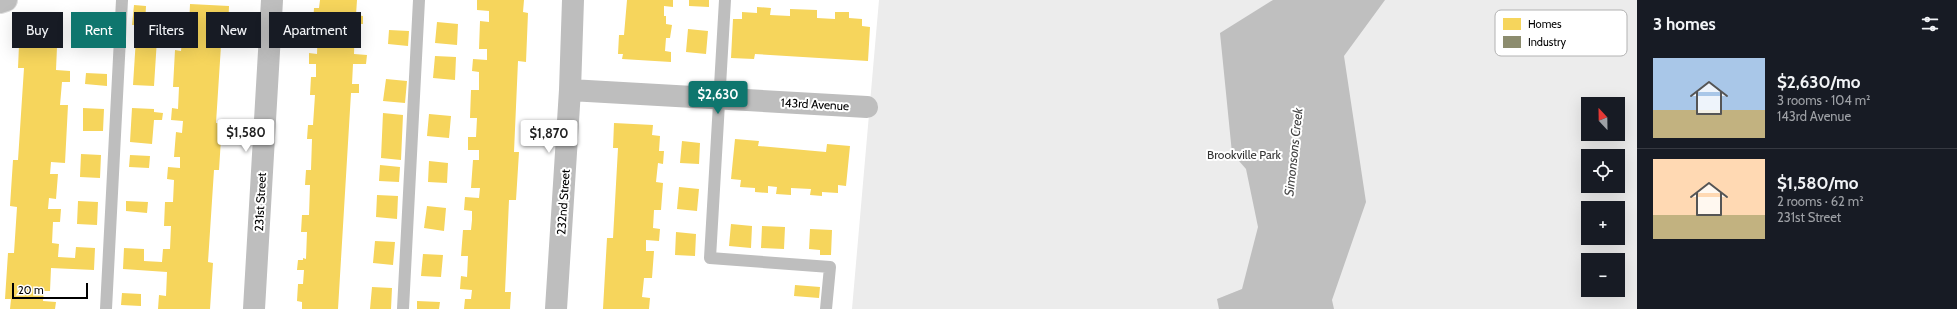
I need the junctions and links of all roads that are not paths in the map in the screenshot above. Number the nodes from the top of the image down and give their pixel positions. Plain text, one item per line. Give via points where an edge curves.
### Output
1 (6, 0) edge
2 (122, 0) edge
3 (272, 0) edge
4 (419, 0) edge
5 (573, 0) edge
6 (725, 0) edge
7 (0, 2) edge
8 (570, 90) junction
9 (720, 98) junction
10 (867, 107) dead end
11 (106, 309) edge
12 (254, 309) edge
13 (403, 309) edge
14 (556, 309) edge
15 (826, 309) edge

1 - 7 main road
2 - 11 lane
3 - 12 main road, 231st Street
4 - 13 lane
5 - 8 main road, 232nd Street
6 - 9 lane
8 - 9 main road, 143rd Avenue
8 - 14 main road, 232nd Street
9 - 10 main road, 143rd Avenue
9 - 15 lane via 710,258 830,267

